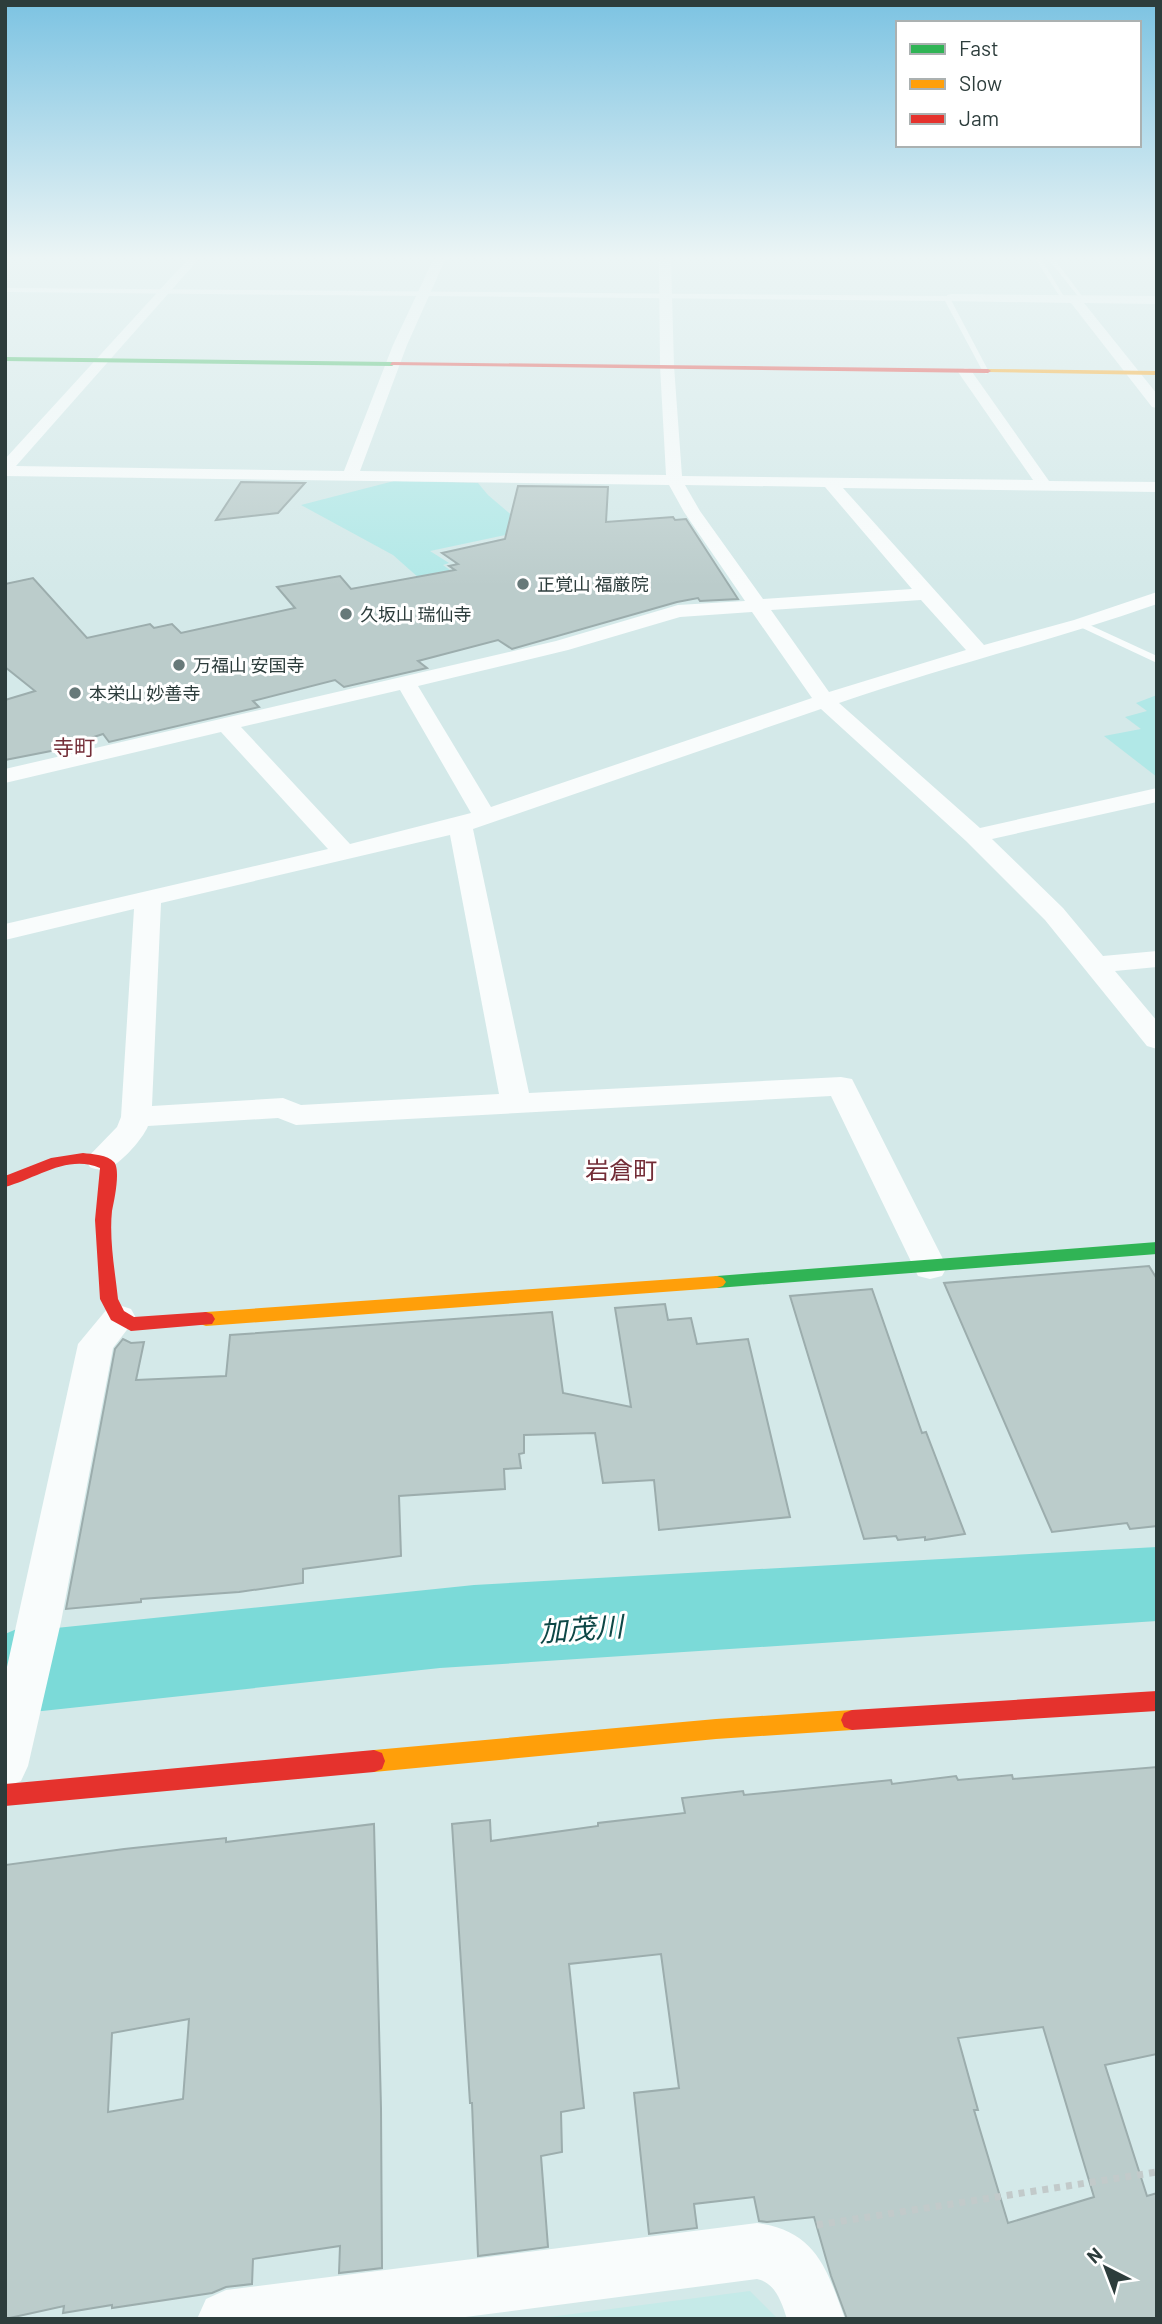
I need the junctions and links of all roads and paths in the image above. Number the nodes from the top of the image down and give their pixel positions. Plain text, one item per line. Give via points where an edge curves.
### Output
1 (96, 368) edge
2 (391, 368) edge
3 (667, 368) edge
4 (789, 368) edge
5 (984, 368) edge
6 (1129, 368) edge
7 (965, 372) junction
8 (986, 372) junction
9 (1133, 373) junction
10 (1157, 373) edge
11 (1157, 404) edge
12 (5, 470) edge
13 (350, 475) junction
14 (674, 481) junction
15 (830, 482) junction
16 (1045, 486) junction
17 (1157, 487) edge
18 (926, 594) junction
19 (1157, 598) edge
20 (759, 605) junction
21 (1082, 624) junction
22 (980, 653) junction
23 (1157, 660) edge
24 (406, 683) junction
25 (825, 702) junction
26 (228, 725) junction
27 (5, 776) edge
28 (1157, 795) edge
29 (473, 821) junction
30 (975, 836) junction
31 (344, 852) junction
32 (148, 897) junction
33 (5, 932) edge
34 (1157, 959) edge
35 (1098, 965) junction
36 (1157, 1040) edge
37 (516, 1103) junction
38 (136, 1117) junction
39 (101, 1160) junction
40 (5, 1182) edge
41 (1157, 1248) edge
42 (930, 1267) junction
43 (119, 1318) junction
44 (1157, 1701) edge
45 (9, 1752) edge
46 (5, 1795) edge
47 (1157, 2172) edge
48 (778, 2256) junction
49 (226, 2319) edge
50 (816, 2319) edge

1 - 12 street
2 - 13 street
3 - 14 street
4 - 7 main road
5 - 8 lane
6 - 9 street
7 - 8 main road
7 - 16 street
8 - 9 main road
9 - 10 main road
9 - 11 street
12 - 13 street
13 - 14 street
14 - 15 street
14 - 20 street
15 - 16 street
15 - 18 street
16 - 17 street
18 - 20 street
18 - 22 street
19 - 21 street
20 - 24 street via 677,611 561,646
20 - 25 street
21 - 22 street
21 - 23 lane
22 - 25 street
24 - 26 street
24 - 29 street
25 - 29 street
25 - 30 street
26 - 27 street
26 - 31 street
28 - 30 street
29 - 31 street
29 - 37 street
30 - 35 street
31 - 32 street
32 - 33 street
32 - 38 street
34 - 35 street
35 - 36 street
37 - 38 street via 296,1115 283,1108
37 - 42 street via 841,1086
38 - 39 street via 131,1131
39 - 40 main road via 72,1158
39 - 43 main road via 109,1171 103,1220 109,1299
41 - 42 main road
42 - 43 main road via 160,1323 131,1324
43 - 45 street via 96,1344
44 - 46 main road via 716,1729
47 - 48 path via 813,2226
48 - 49 street via 757,2251
48 - 50 street via 800,2282

